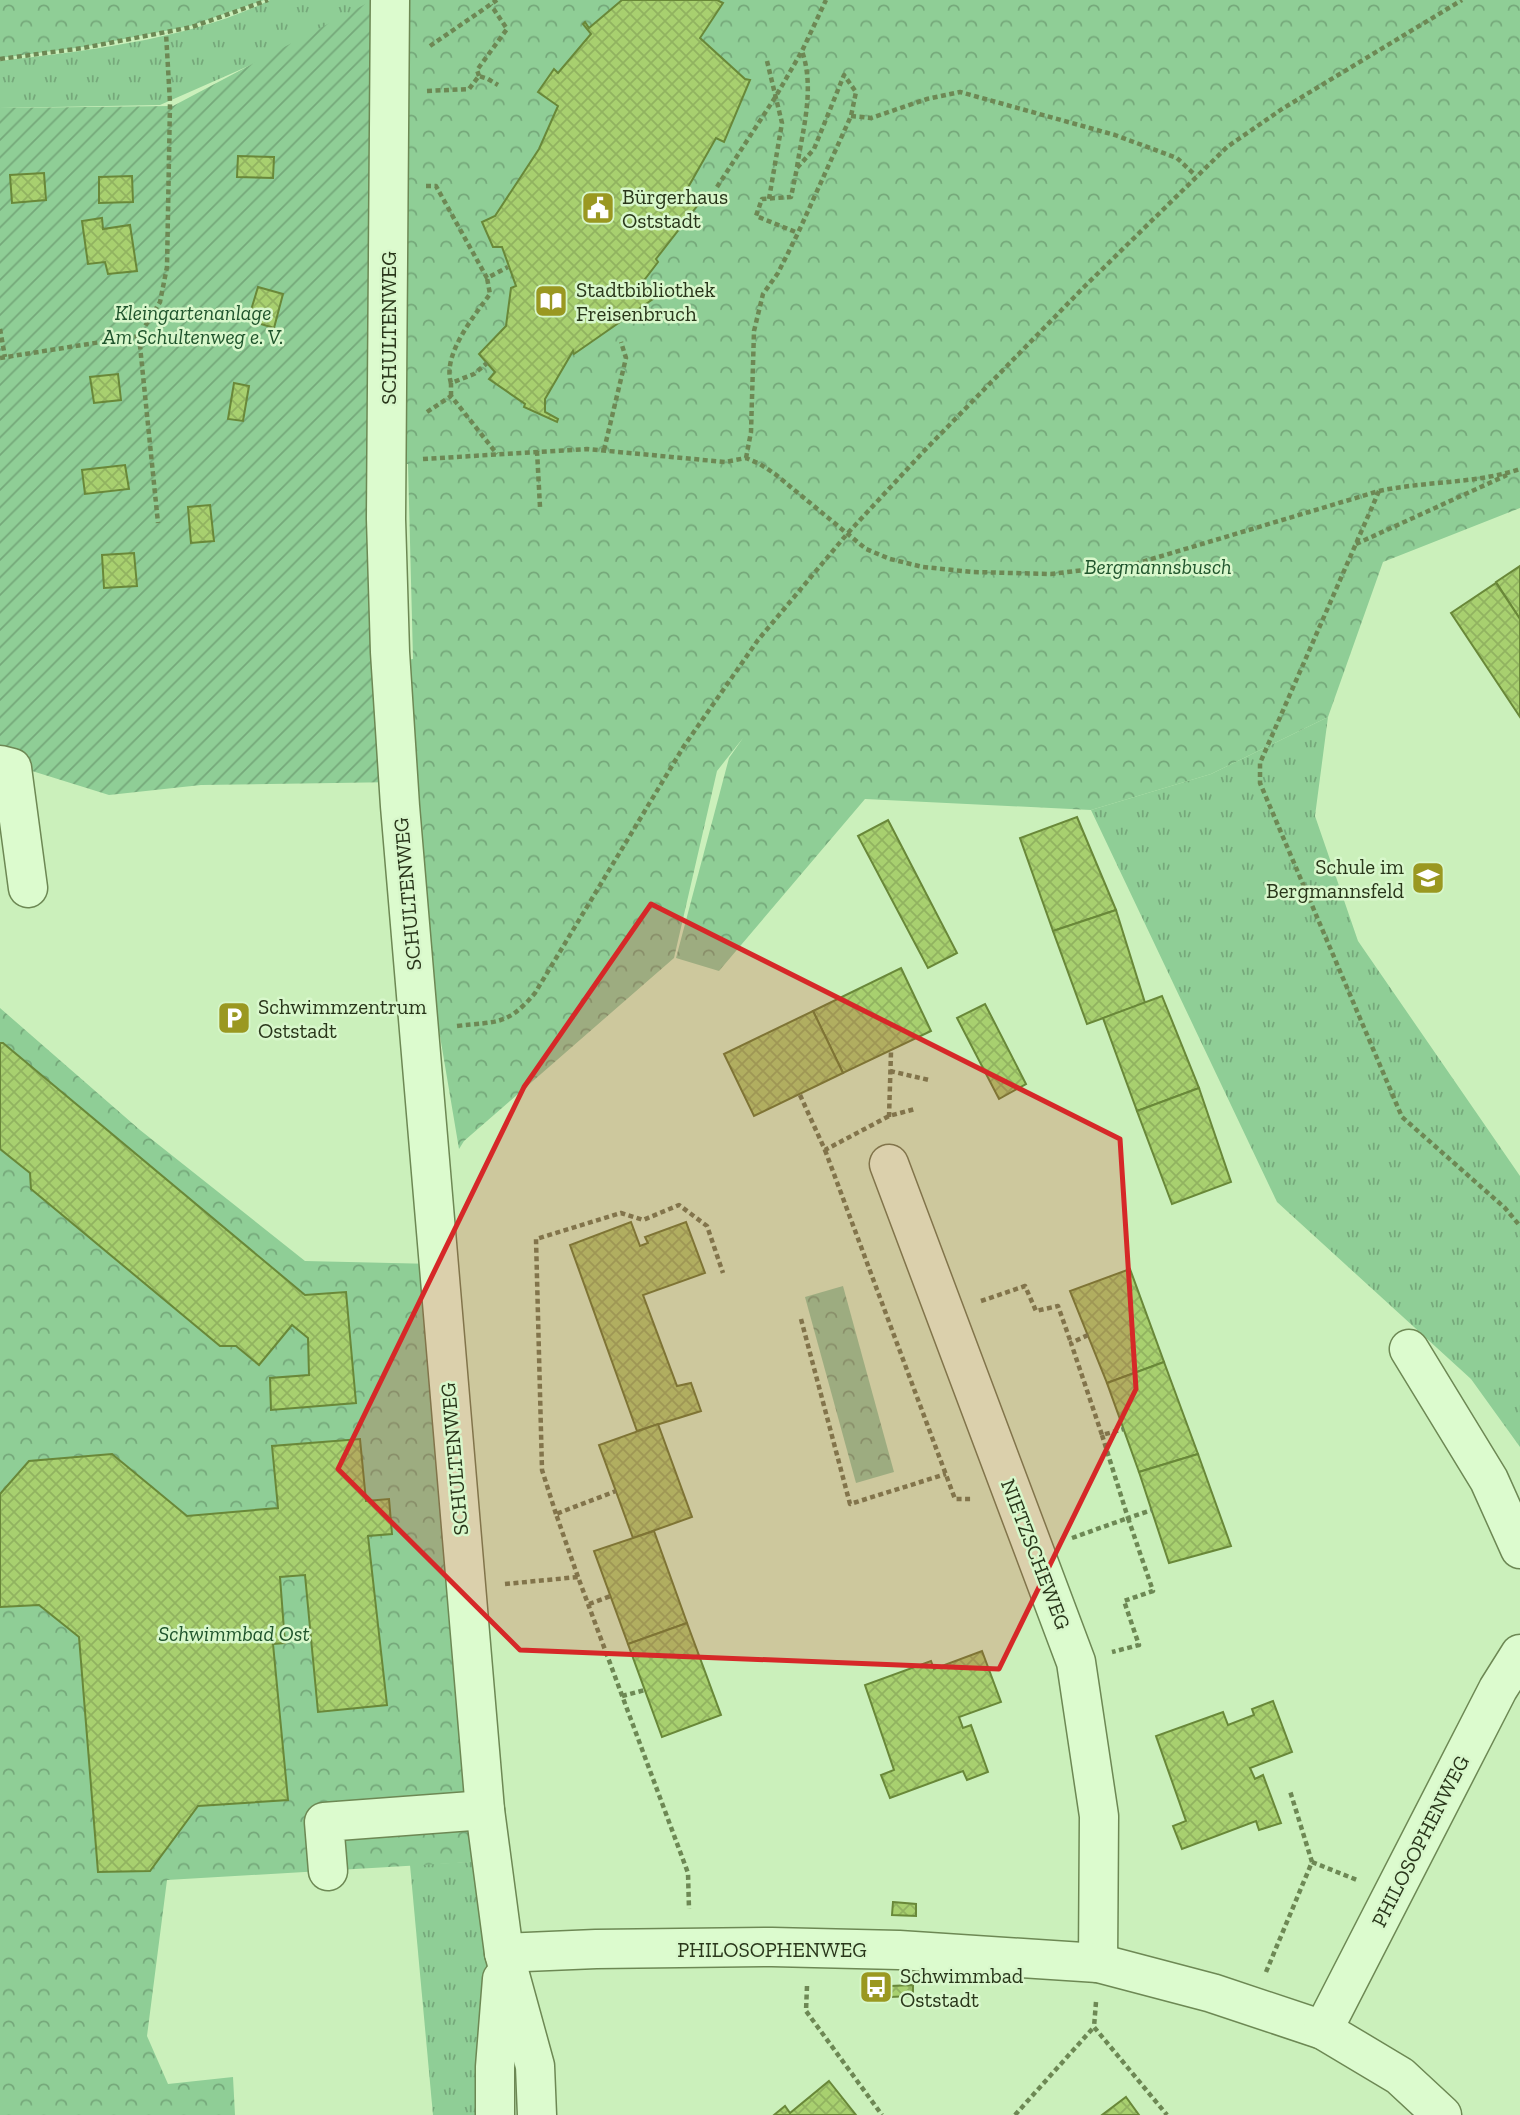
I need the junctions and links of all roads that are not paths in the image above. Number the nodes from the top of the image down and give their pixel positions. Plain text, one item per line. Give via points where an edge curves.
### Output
1 (390, 0) edge
2 (6, 766) edge
3 (28, 888) dead end
4 (889, 1164) road end
5 (1409, 1349) dead end
6 (1520, 1549) edge
7 (1520, 1654) edge
8 (485, 1810) junction
9 (328, 1871) dead end
10 (504, 1952) junction
11 (1098, 1963) junction
12 (1323, 2030) junction
13 (495, 2115) edge
14 (537, 2115) edge
15 (1442, 2115) edge

1 - 8 street, SCHULTENWEG via 387,557 400,806
2 - 3 street
4 - 11 street, NIETZSCHEWEG via 1076,1662 1099,1816
5 - 6 street via 1489,1480
7 - 12 street, PHILOSOPHENWEG via 1497,1689
8 - 9 street via 324,1822
8 - 10 street, SCHULTENWEG
10 - 11 street, PHILOSOPHENWEG via 808,1948
10 - 13 street, SCHULTENWEG
10 - 14 street, SCHULTENWEG via 535,2066
11 - 12 street, PHILOSOPHENWEG via 1253,2005
12 - 15 street, PHILOSOPHENWEG via 1400,2077

